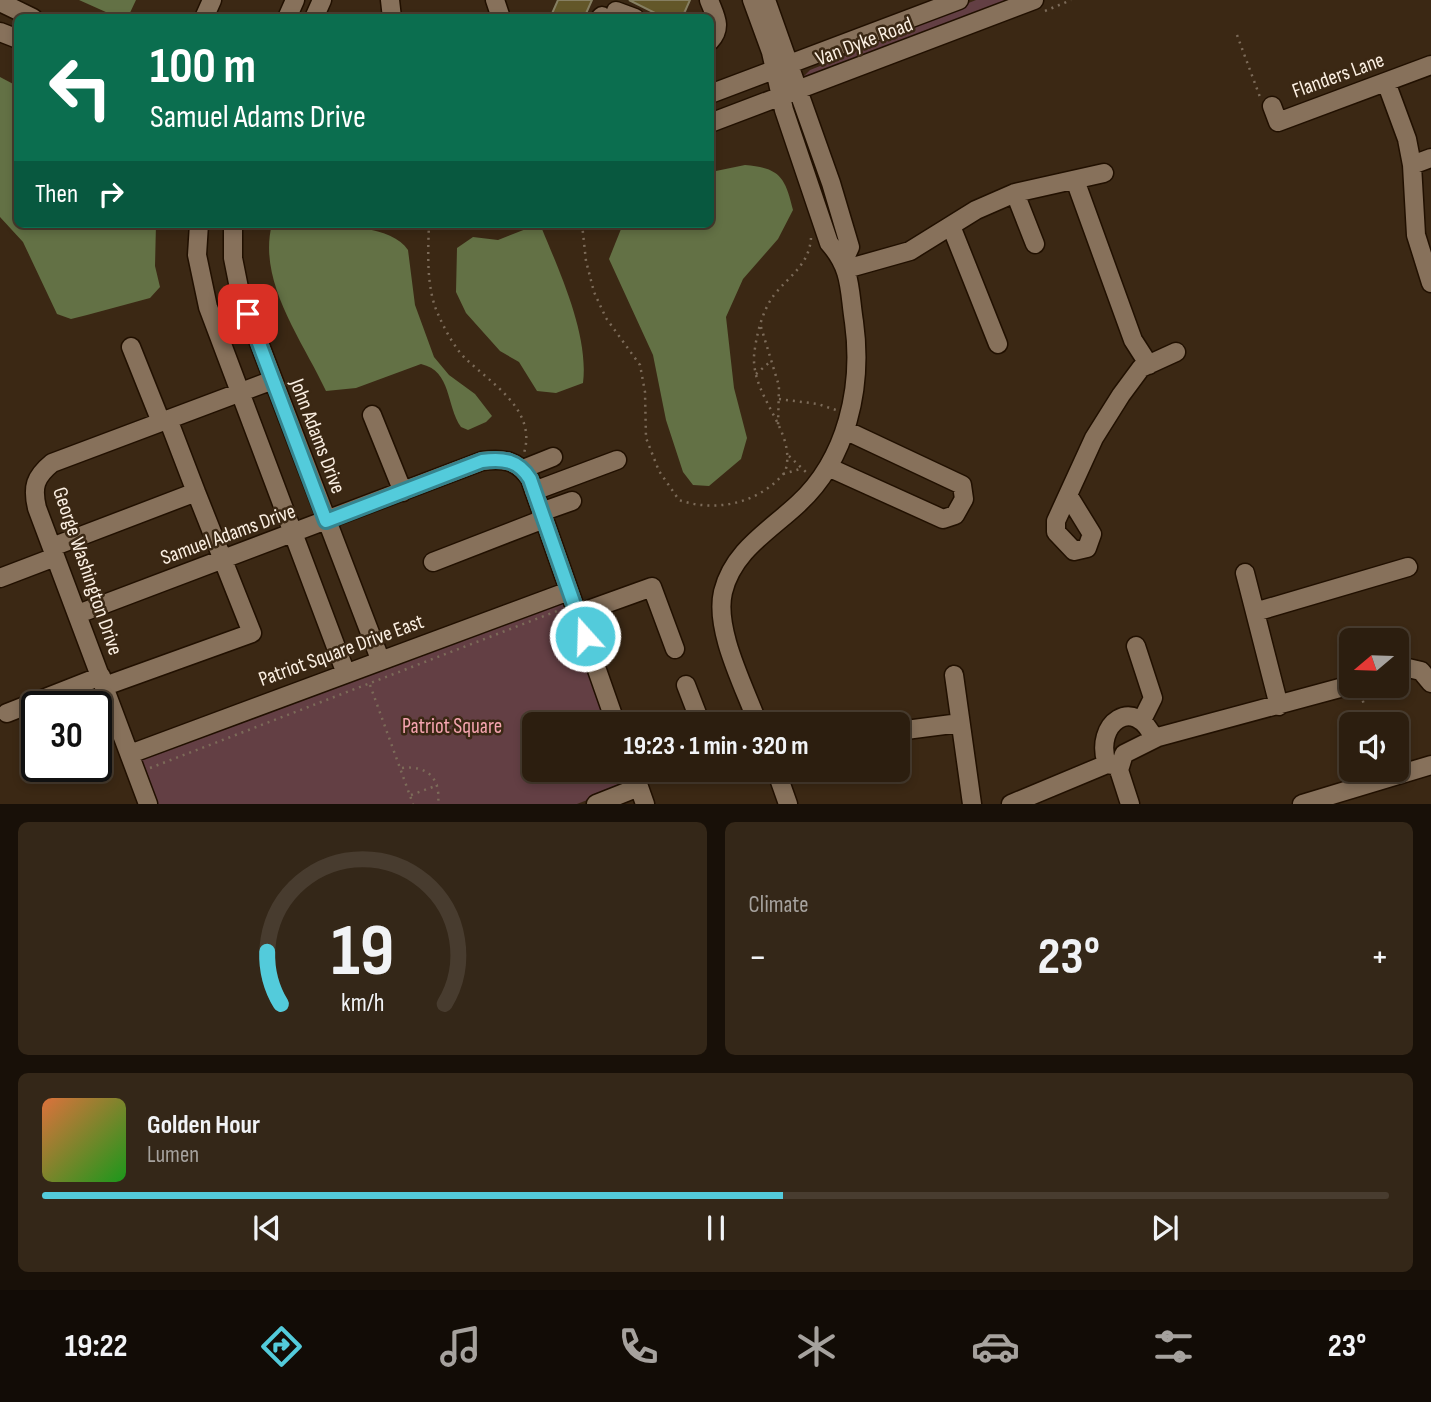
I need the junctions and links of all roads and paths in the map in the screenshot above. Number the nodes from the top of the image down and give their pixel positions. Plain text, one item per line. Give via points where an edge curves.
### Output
1 (709, 0) edge
2 (752, 0) edge
3 (766, 0) edge
4 (959, 0) edge
5 (1034, 0) edge
6 (0, 2) edge
7 (684, 12) dead end
8 (25, 14) edge
9 (689, 14) edge
10 (1237, 35) dead end
11 (714, 36) edge
12 (1431, 65) edge
13 (783, 68) junction
14 (1386, 82) junction
15 (714, 93) edge
16 (789, 94) junction
17 (1266, 103) joint
18 (714, 122) edge
19 (1431, 158) edge
20 (1412, 165) junction
21 (1104, 173) dead end
22 (1074, 180) junction
23 (1015, 193) junction
24 (951, 226) junction
25 (199, 228) edge
26 (233, 228) edge
27 (429, 228) edge
28 (582, 228) edge
29 (811, 233) dead end
30 (1035, 244) dead end
31 (1426, 254) edge
32 (845, 264) junction
33 (1431, 283) edge
34 (761, 324) junction
35 (998, 344) dead end
36 (131, 347) dead end
37 (1176, 352) dead end
38 (771, 361) junction
39 (1149, 365) junction
40 (756, 374) junction
41 (273, 380) junction
42 (240, 393) junction
43 (779, 399) junction
44 (840, 412) dead end
45 (372, 415) dead end
46 (164, 421) junction
47 (778, 426) junction
48 (845, 430) junction
49 (788, 455) junction
50 (553, 457) dead end
51 (617, 460) dead end
52 (520, 462) junction
53 (828, 467) junction
54 (782, 475) junction
55 (534, 491) junction
56 (196, 492) junction
57 (403, 492) junction
58 (1068, 495) dead end
59 (572, 501) dead end
60 (543, 515) junction
61 (326, 521) junction
62 (294, 534) junction
63 (54, 552) junction
64 (223, 560) junction
65 (432, 562) dead end
66 (1408, 567) dead end
67 (1245, 573) dead end
68 (0, 578) edge
69 (569, 591) junction
70 (1255, 612) junction
71 (78, 614) junction
72 (558, 614) dead end
73 (577, 614) junction
74 (1136, 646) dead end
75 (675, 649) dead end
76 (380, 659) junction
77 (354, 668) junction
78 (1409, 668) edge
79 (954, 675) dead end
80 (103, 681) junction
81 (1431, 684) edge
82 (370, 685) junction
83 (686, 685) dead end
84 (1339, 693) edge
85 (1360, 698) edge
86 (1364, 705) dead end
87 (1279, 706) junction
88 (612, 712) edge
89 (696, 712) edge
90 (754, 712) edge
91 (7, 713) dead end
92 (1142, 720) junction
93 (960, 723) junction
94 (910, 729) edge
95 (1154, 739) junction
96 (130, 754) junction
97 (1114, 765) junction
98 (1431, 765) edge
99 (400, 768) junction
100 (148, 769) dead end
101 (780, 782) edge
102 (438, 785) junction
103 (639, 787) edge
104 (410, 796) junction
105 (146, 803) edge
106 (413, 803) edge
107 (438, 803) edge
108 (596, 803) edge
109 (788, 803) edge
110 (972, 803) edge
111 (1011, 803) edge
112 (1130, 803) edge
113 (1302, 803) edge

1 - 11 street via 718,23
2 - 13 street
3 - 13 street
4 - 13 street, Van Dyke Road
5 - 16 street, Van Dyke Road
6 - 8 street
7 - 9 path
10 - 17 path
12 - 14 street, Flanders Lane
13 - 15 street, Van Dyke Road
13 - 16 street
14 - 17 street, Flanders Lane via 1278,122
14 - 20 street
16 - 18 street, Van Dyke Road
16 - 32 street via 831,183 850,247
19 - 20 street
20 - 31 street via 1416,235
21 - 22 street
22 - 23 street
22 - 39 street via 1133,340
23 - 24 street
23 - 30 street
24 - 32 street via 903,254
24 - 35 street
25 - 42 street via 197,255 208,307
26 - 41 street, John Adams Drive via 240,293
27 - 52 path via 428,258 437,313 463,357 512,400 527,444
28 - 54 path via 594,292 606,318 640,365 646,438 659,471 679,500 709,507 730,504
29 - 34 path via 804,263 774,295
31 - 33 street
32 - 48 street via 856,377
34 - 38 path
34 - 40 path via 754,354
36 - 46 street
37 - 39 street
38 - 40 path
38 - 43 path
39 - 58 street via 1141,368 1114,405
40 - 47 path
41 - 42 street, George Washington Drive
41 - 61 street, John Adams Drive
42 - 46 street, George Washington Drive
42 - 62 street
43 - 44 path
43 - 47 path
45 - 57 street
46 - 56 street
46 - 63 street, George Washington Drive via 52,463 39,473 34,496
47 - 49 path
48 - 53 street
48 - 53 street via 944,474 962,485 964,499 955,515 943,519
49 - 54 path
49 - 54 path via 800,469
50 - 52 street
51 - 55 street
52 - 55 street
52 - 57 street, Samuel Adams Drive via 482,461
53 - 90 street via 800,503 739,557 723,593 723,630
55 - 60 street
56 - 63 street
56 - 64 street
57 - 61 street, Samuel Adams Drive
59 - 60 street
60 - 65 street
60 - 69 street
61 - 62 street, Samuel Adams Drive
61 - 76 street, John Adams Drive
62 - 64 street, Samuel Adams Drive
62 - 77 street
63 - 68 street
63 - 71 street, George Washington Drive
64 - 71 street, Samuel Adams Drive
64 - 80 street via 252,633
66 - 70 street
67 - 70 street
69 - 73 street
69 - 76 street, Patriot Square Drive East
70 - 87 street
71 - 80 street, George Washington Drive
72 - 82 path
73 - 75 street via 652,587
73 - 88 street
74 - 92 street via 1153,698
76 - 77 street, Patriot Square Drive East
77 - 82 path
77 - 96 street, Patriot Square Drive East
78 - 81 street via 1421,671
79 - 93 street
80 - 91 street
80 - 96 street, George Washington Drive
82 - 99 path
82 - 100 path
83 - 89 street
84 - 87 street
85 - 86 path
87 - 95 street
92 - 95 street
92 - 97 street via 1122,718 1103,737
93 - 94 street
93 - 110 street
95 - 97 street via 1124,754
96 - 105 street, George Washington Drive
97 - 111 street
97 - 112 street
98 - 113 street
99 - 102 path via 425,770
99 - 104 path
101 - 109 street
102 - 104 path
102 - 107 path
103 - 108 street
104 - 106 path

